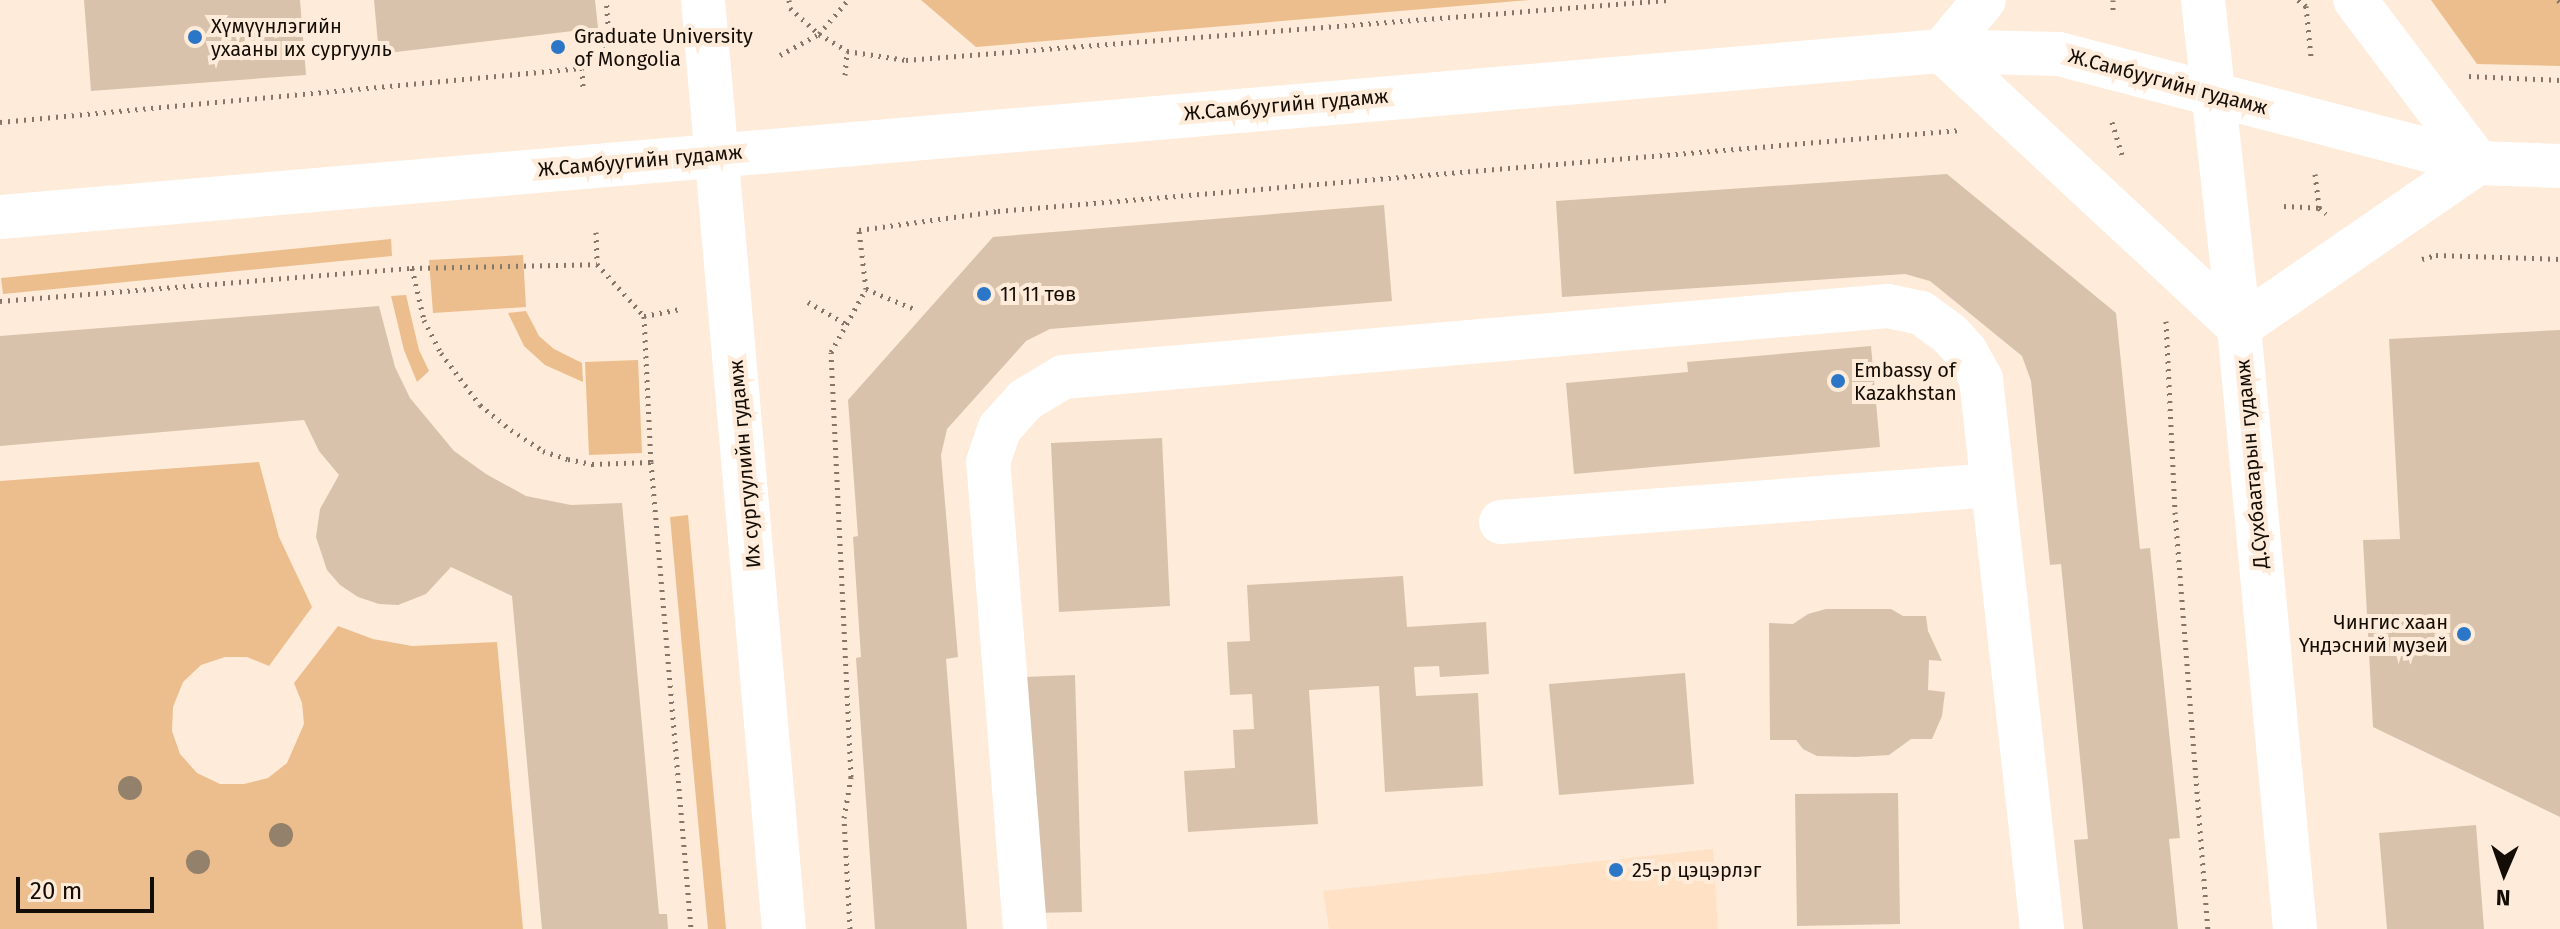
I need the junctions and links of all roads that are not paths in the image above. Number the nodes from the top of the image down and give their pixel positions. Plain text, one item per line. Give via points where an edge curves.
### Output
1 (703, 0) edge
2 (1984, 0) edge
3 (2203, 0) edge
4 (2355, 0) edge
5 (1942, 51) junction
6 (2213, 94) junction
7 (718, 154) junction
8 (2478, 163) junction
9 (2560, 166) edge
10 (0, 217) edge
11 (2239, 327) junction
12 (1992, 485) junction
13 (1501, 522) dead end
14 (784, 929) edge
15 (1025, 929) edge
16 (2042, 929) edge
17 (2295, 929) edge

1 - 7 main road, Их сургуулийн гудамж
2 - 5 main road
3 - 6 main road, Д.Сүхбаатарын гудамж
4 - 8 main road
5 - 6 main road, Ж.Самбуугийн гудамж via 2059,54
5 - 7 main road, Ж.Самбуугийн гудамж
5 - 11 main road
6 - 8 main road, Ж.Самбуугийн гудамж
6 - 11 main road, Д.Сүхбаатарын гудамж
7 - 10 main road, Ж.Самбуугийн гудамж
7 - 14 main road, Их сургуулийн гудамж
8 - 9 main road, Ж.Самбуугийн гудамж
8 - 11 main road
11 - 17 main road, Д.Сүхбаатарын гудамж
12 - 13 main road
12 - 15 main road via 1981,379 1966,352 1921,313 1888,306 1063,377 1025,400 1000,428 988,462
12 - 16 main road

